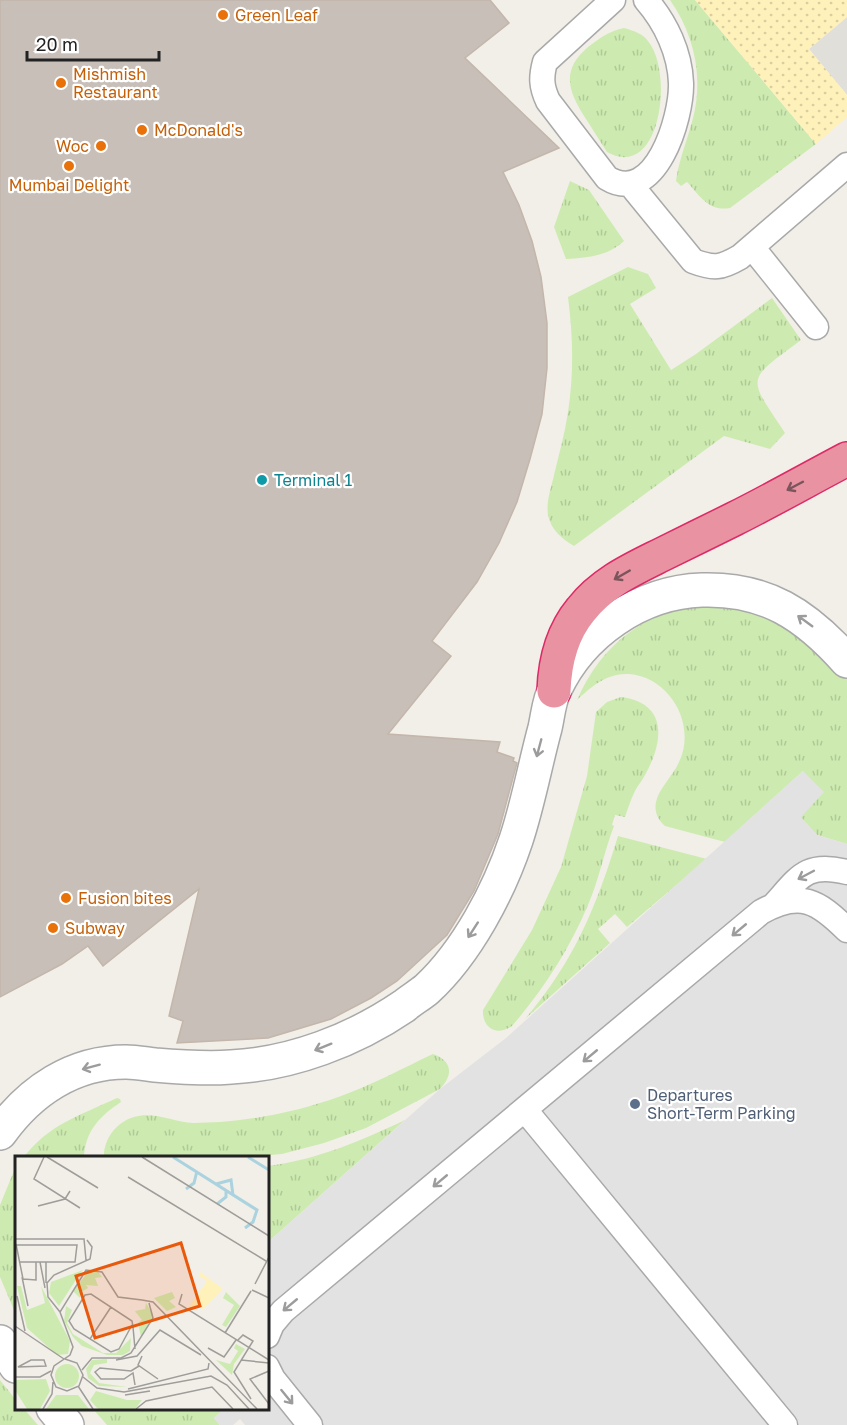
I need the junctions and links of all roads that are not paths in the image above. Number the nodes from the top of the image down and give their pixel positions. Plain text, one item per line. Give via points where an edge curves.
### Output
1 (613, 0) edge
2 (646, 0) edge
3 (847, 165) edge
4 (630, 184) junction
5 (752, 247) junction
6 (816, 327) dead end
7 (847, 459) edge
8 (847, 661) edge
9 (554, 691) junction
10 (847, 872) edge
11 (775, 904) junction
12 (837, 909) edge
13 (847, 930) edge
14 (525, 1110) junction
15 (0, 1133) edge
16 (268, 1333) edge
17 (0, 1342) edge
18 (15, 1364) edge
19 (268, 1369) edge
20 (55, 1410) edge
21 (67, 1425) edge
22 (310, 1425) edge
23 (786, 1425) edge

1 - 4 lane via 545,62 542,89 602,171 614,182
2 - 4 lane via 667,31 677,56 679,110 665,149 647,173
3 - 5 lane
4 - 5 lane via 693,261 708,267 724,266
5 - 6 lane
7 -> 9 highway via 620,575 598,591 568,628 555,669
8 -> 9 street via 819,631 771,601 743,593 691,591 641,604 596,634 572,660
9 -> 15 street via 516,840 498,884 456,955 427,989 354,1035 311,1052 273,1061 194,1068 127,1062 73,1072 31,1097
10 -> 11 lane via 824,868 810,871 797,879
11 - 12 lane via 806,901
11 -> 14 lane
12 - 13 lane
14 -> 16 lane via 283,1311
14 - 23 lane
17 - 18 street
19 -> 22 lane
20 - 21 street

